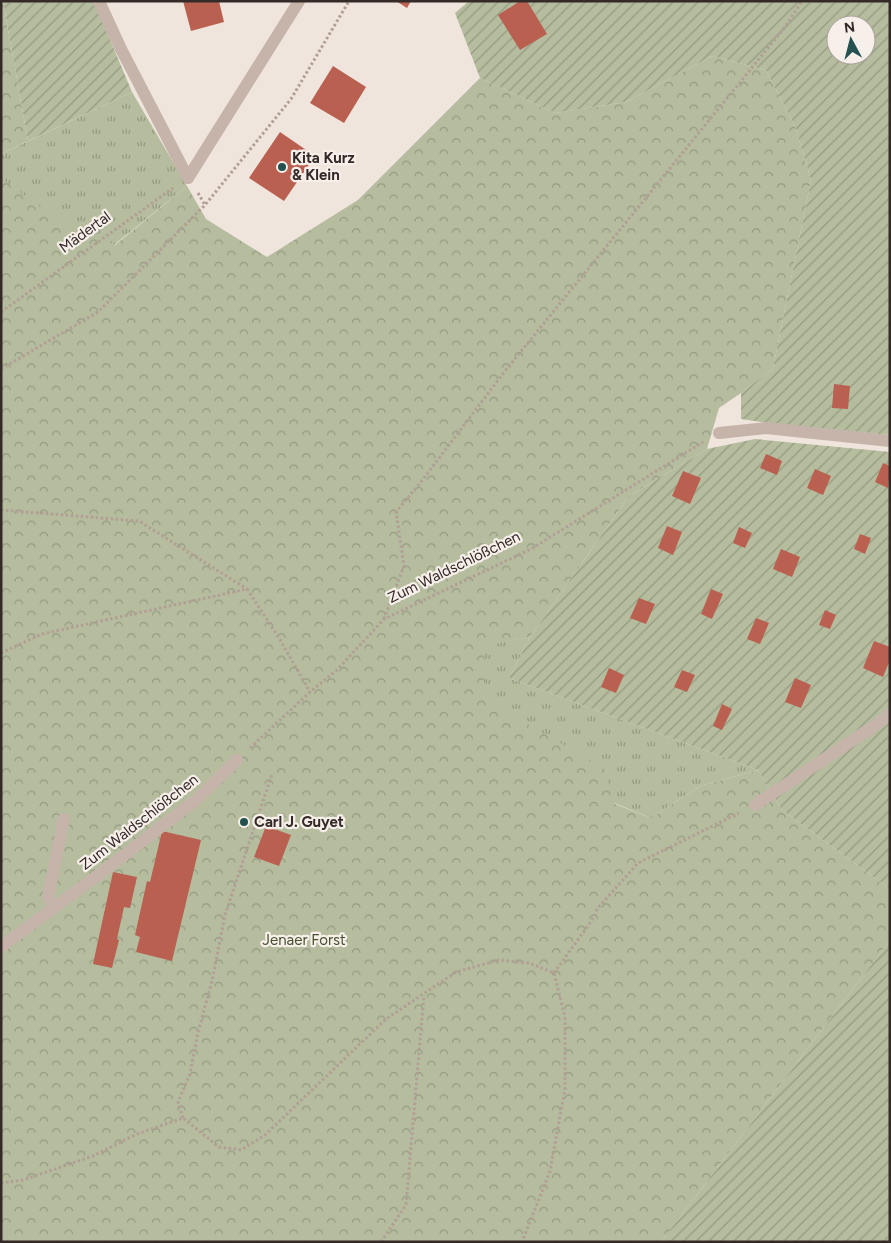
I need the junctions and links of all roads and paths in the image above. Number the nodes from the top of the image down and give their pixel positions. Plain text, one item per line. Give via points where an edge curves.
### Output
1 (100, 1) edge
2 (299, 1) edge
3 (349, 1) edge
4 (802, 1) edge
5 (188, 178) junction
6 (1, 312) edge
7 (1, 369) edge
8 (719, 433) joint
9 (890, 441) edge
10 (1, 510) edge
11 (247, 589) junction
12 (384, 619) junction
13 (1, 653) edge
14 (310, 692) junction
15 (890, 714) edge
16 (237, 760) joint
17 (272, 774) dead end
18 (755, 805) joint
19 (64, 820) dead end
20 (54, 908) junction
21 (1, 947) edge
22 (554, 973) junction
23 (424, 994) junction
24 (182, 1118) junction
25 (1, 1184) edge
26 (381, 1242) edge
27 (522, 1242) edge

1 - 5 street via 121,49
2 - 5 street
3 - 7 path via 292,99 205,204 98,312
4 - 12 path via 785,27 505,372 396,512 404,566
5 - 6 path, Mädertal
8 - 9 street via 766,428
8 - 12 path, Zum Waldschlößchen via 531,548
10 - 11 path via 139,521
11 - 13 path via 42,634
11 - 14 path
12 - 14 path, Zum Waldschlößchen via 337,670
14 - 16 path, Zum Waldschlößchen
15 - 18 street
16 - 20 street, Zum Waldschlößchen via 197,799
17 - 24 path via 225,915 190,1074 178,1102
18 - 22 path via 638,863 597,909
19 - 20 street via 48,897
20 - 21 street, Zum Waldschlößchen
22 - 23 path via 529,963 500,960 456,972
22 - 27 path via 565,1018 565,1089 550,1171
23 - 24 path via 386,1019 265,1135 241,1150 219,1148
23 - 26 path via 406,1205
24 - 25 path via 138,1134 93,1156 23,1180

